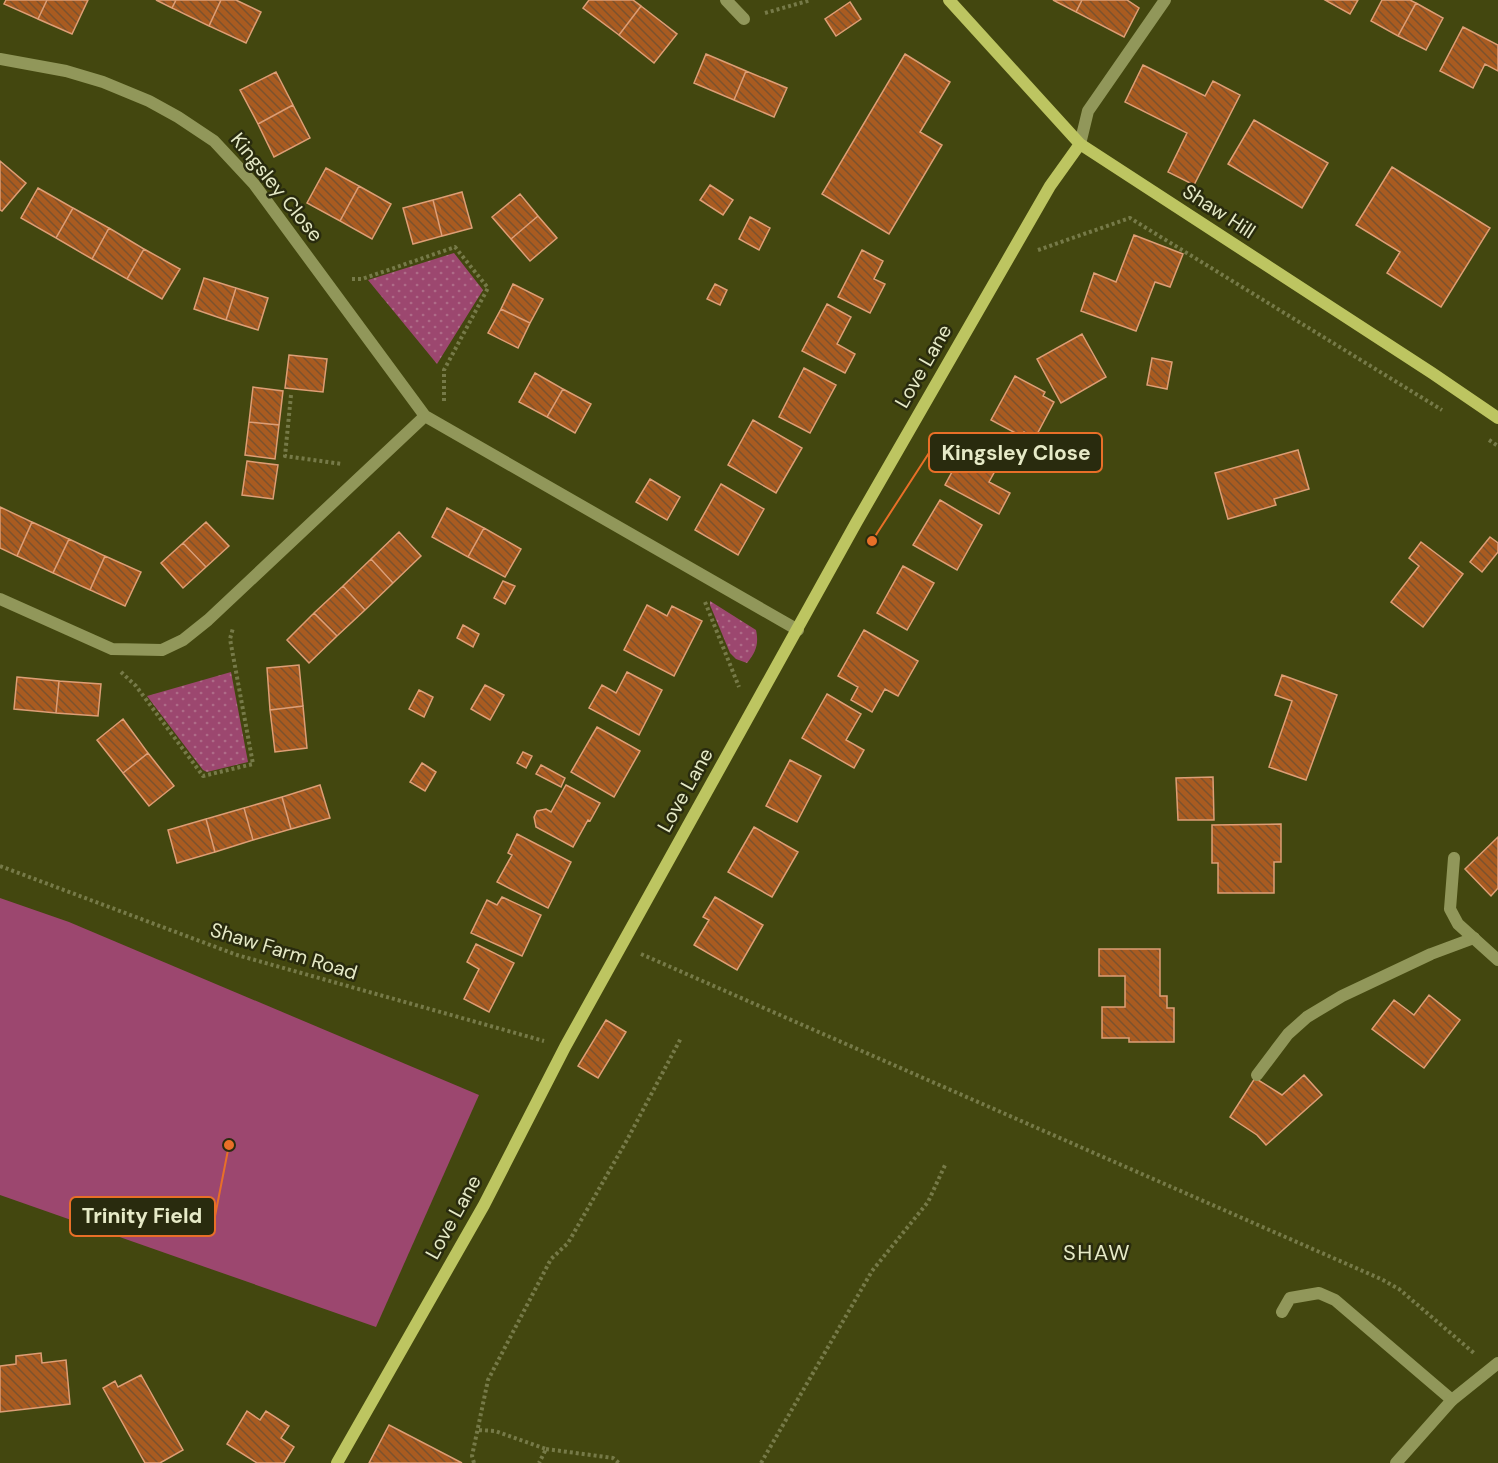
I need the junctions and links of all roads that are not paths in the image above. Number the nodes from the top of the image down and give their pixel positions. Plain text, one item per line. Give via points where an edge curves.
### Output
1 (726, 0) edge
2 (949, 0) edge
3 (1165, 0) edge
4 (744, 20) road end
5 (0, 58) edge
6 (1080, 144) junction
7 (424, 416) junction
8 (1498, 418) edge
9 (0, 599) edge
10 (798, 630) junction
11 (1454, 858) dead end
12 (1474, 938) junction
13 (1498, 960) edge
14 (1257, 1075) dead end
15 (1282, 1312) dead end
16 (1494, 1367) edge
17 (1452, 1400) junction
18 (337, 1463) edge
19 (1396, 1463) edge

1 - 4 street
2 - 6 street, Shaw Hill
3 - 6 street via 1088,111
5 - 7 street, Kingsley Close via 103,82 149,101 214,141 254,184
6 - 8 street, Shaw Hill
6 - 10 street, Love Lane via 1050,186
7 - 9 street via 241,589 183,640 162,650 112,649
7 - 10 street, Kingsley Close
10 - 18 street, Love Lane via 565,1047 484,1204
11 - 12 street via 1450,909 1458,924
12 - 13 street
12 - 14 street via 1342,996 1307,1017 1288,1034
15 - 17 street via 1290,1298 1319,1293 1335,1300
16 - 17 street
17 - 19 street

